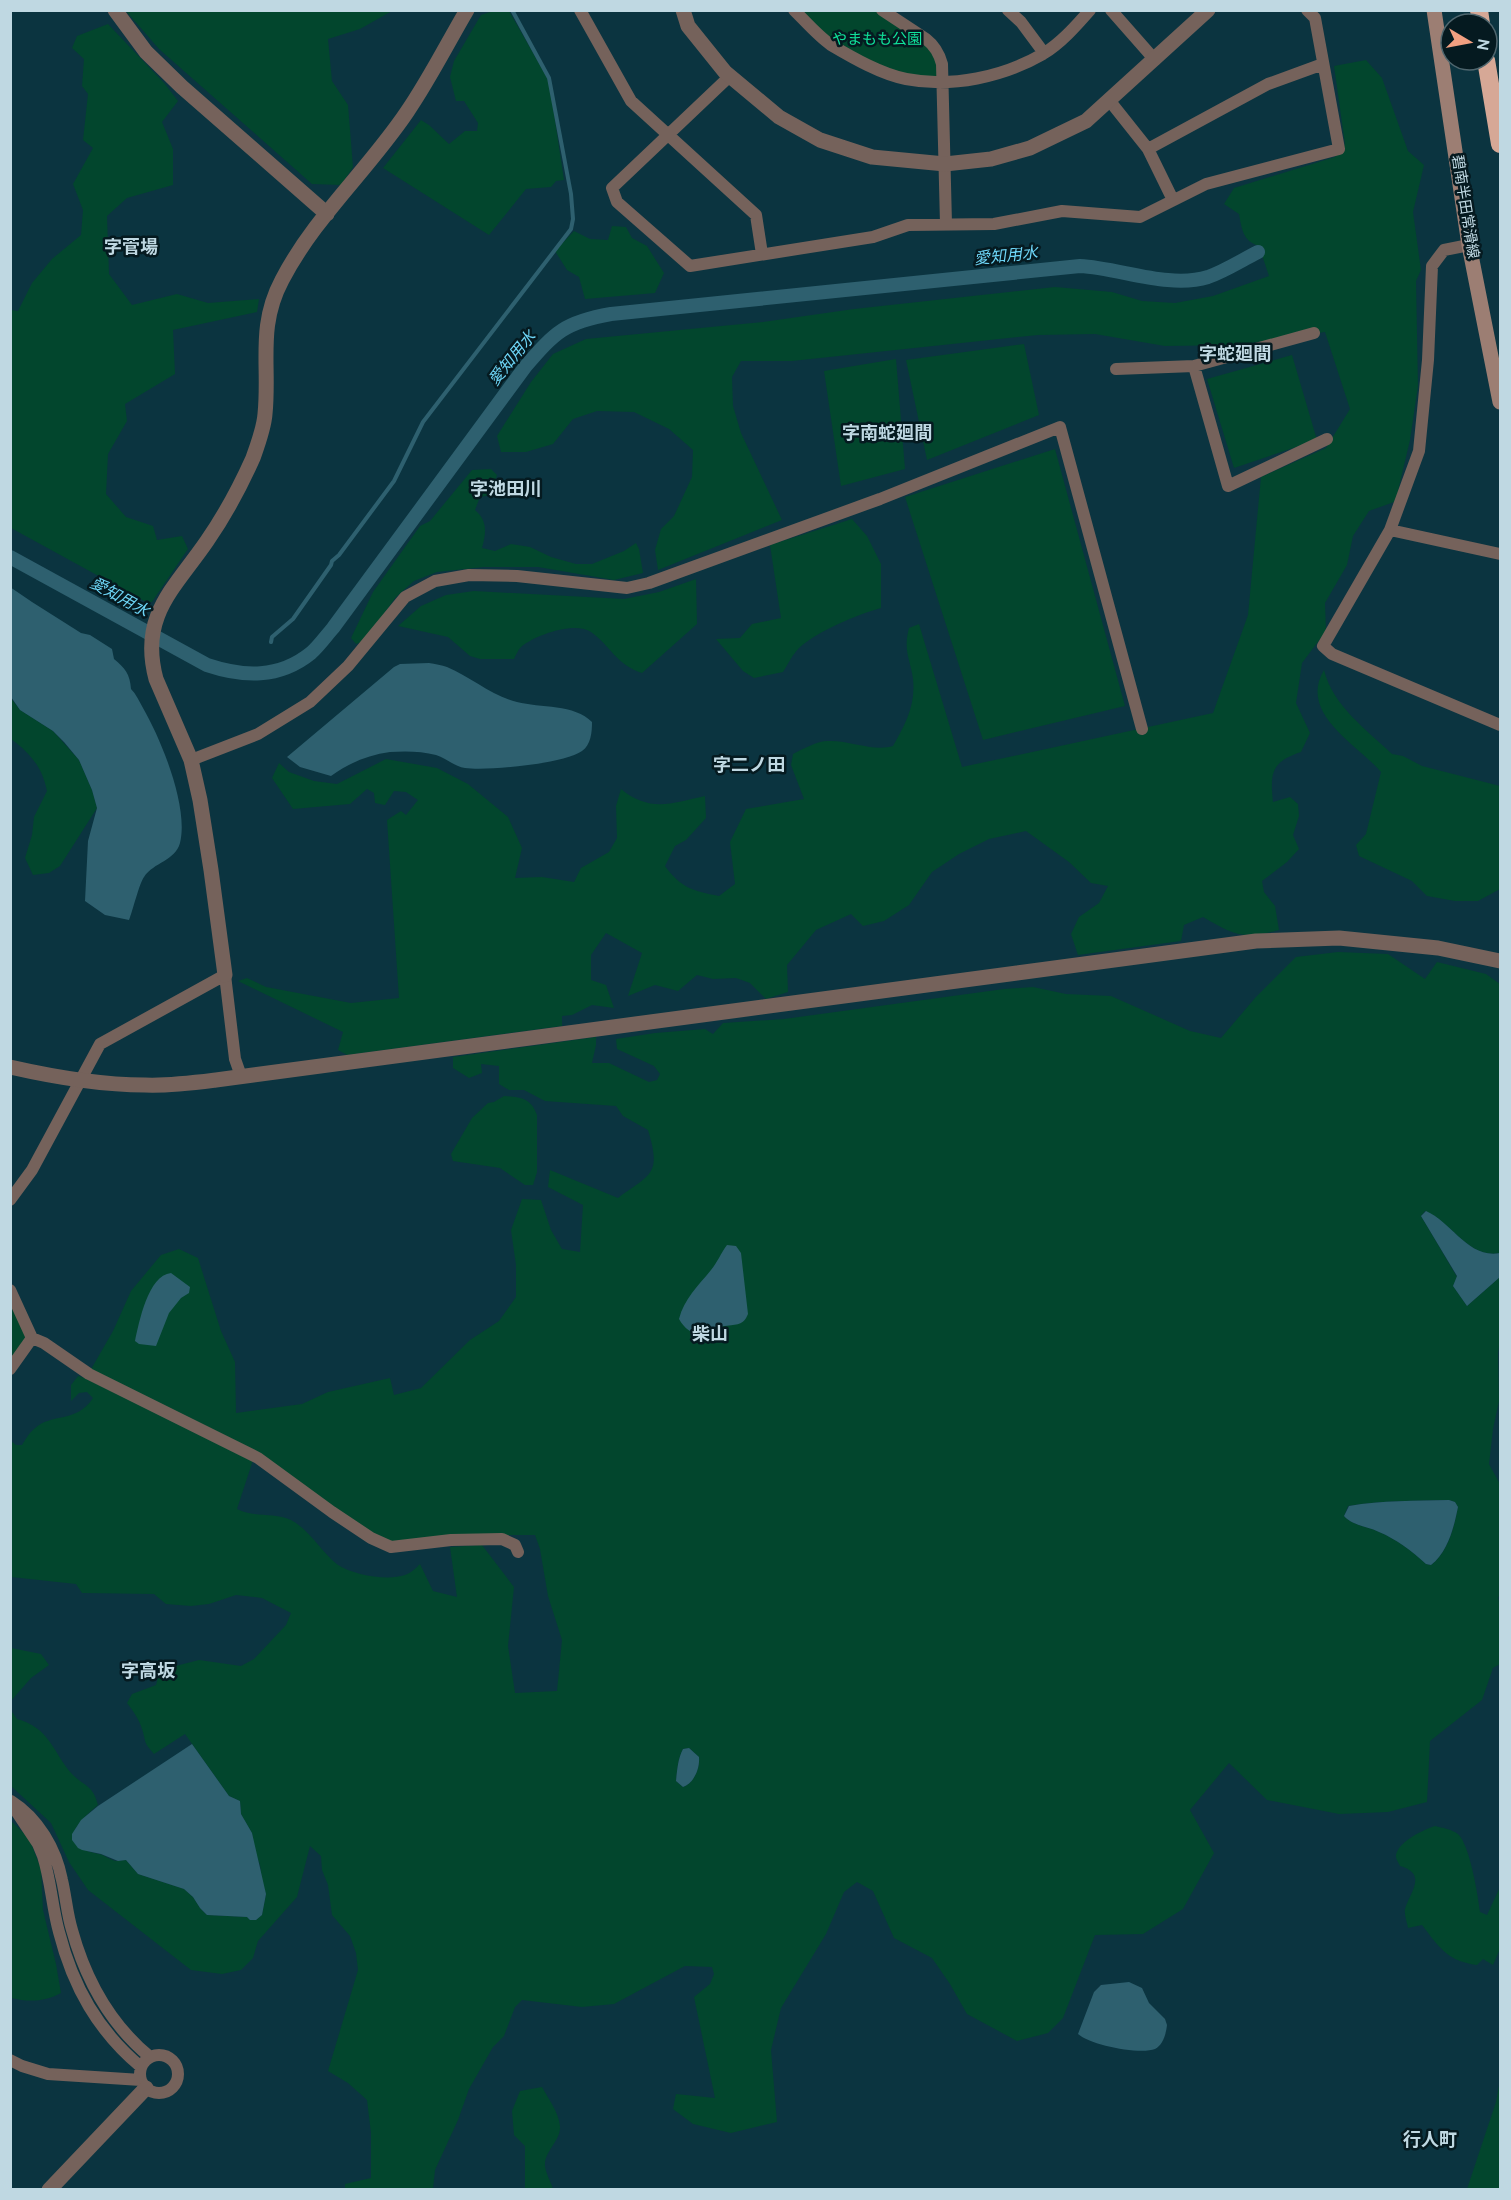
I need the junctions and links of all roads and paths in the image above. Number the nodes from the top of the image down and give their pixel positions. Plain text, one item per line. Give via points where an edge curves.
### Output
1 (115, 10) edge
2 (467, 10) edge
3 (580, 10) edge
4 (682, 10) edge
5 (794, 10) edge
6 (882, 10) edge
7 (1008, 10) edge
8 (1090, 10) edge
9 (1111, 10) edge
10 (1208, 10) edge
11 (1307, 10) edge
12 (1434, 10) edge
13 (1044, 53) junction
14 (1155, 60) junction
15 (1323, 64) junction
16 (1488, 72) edge
17 (730, 76) junction
18 (942, 84) junction
19 (1109, 100) junction
20 (668, 135) junction
21 (1500, 144) edge
22 (1148, 149) junction
23 (945, 164) junction
24 (1173, 200) junction
25 (327, 214) junction
26 (946, 224) junction
27 (1469, 245) junction
28 (762, 254) junction
29 (1314, 333) dead end
30 (1194, 366) junction
31 (1116, 369) dead end
32 (1500, 402) edge
33 (1327, 439) dead end
34 (1390, 530) junction
35 (1500, 554) edge
36 (1500, 725) edge
37 (1142, 729) dead end
38 (190, 760) junction
39 (1500, 961) edge
40 (225, 975) junction
41 (10, 1066) edge
42 (241, 1076) junction
43 (79, 1080) junction
44 (10, 1200) edge
45 (10, 1290) edge
46 (32, 1338) junction
47 (10, 1369) edge
48 (519, 1552) dead end
49 (10, 1801) edge
50 (64, 1895) junction
51 (51, 1897) junction
52 (69, 1942) junction
53 (10, 2060) edge
54 (146, 2062) junction
55 (144, 2084) junction
56 (49, 2190) edge

1 - 25 street via 160,66
2 - 25 street via 408,112
3 - 20 street via 631,101
4 - 17 street via 688,26
5 - 18 street via 829,44 870,65 904,79
6 - 18 street via 933,44 942,64
7 - 13 street
8 - 13 street
9 - 14 street
10 - 14 street
11 - 15 street via 1315,18
12 - 27 main road, 碧南半田常滑線
13 - 18 street via 983,78
14 - 19 street
15 - 22 street via 1268,84
15 - 24 street via 1339,149 1206,184
16 - 21 highway
17 - 20 street
17 - 23 street via 779,117 820,140 872,157
18 - 23 street
19 - 22 street
19 - 23 street via 1086,121 1030,148 991,159
20 - 28 street via 756,215
20 - 28 street via 612,188 617,202 690,266
22 - 24 street
23 - 26 street
24 - 26 street via 1140,217 1062,211 994,224
25 - 38 street via 281,281 271,309 265,344 265,416 253,457 228,509 178,579 154,622 151,649 156,679
26 - 28 street via 908,225 873,237
27 - 32 main road, 碧南半田常滑線
27 - 34 street via 1444,250 1432,266 1419,451
29 - 30 street
30 - 31 street
30 - 33 street via 1227,486
34 - 35 street
34 - 36 street via 1323,646 1332,654
37 - 38 street via 1060,427 880,500 649,583 627,588 469,575 435,581 405,597 348,666 310,702 258,734
38 - 40 street
39 - 42 street via 1438,948 1339,938 1256,941
40 - 42 street via 235,1059
40 - 43 street via 100,1044
41 - 43 street
42 - 43 street via 166,1085
43 - 44 street via 32,1170
45 - 46 street
46 - 47 street
46 - 48 street via 89,1374 258,1458 332,1512 391,1548 451,1540 502,1539 515,1545
49 - 50 street via 25,1809 47,1840 58,1864
49 - 51 street via 43,1856
50 - 51 street
50 - 52 street
51 - 52 street
52 - 54 street via 84,1999
53 - 55 street via 48,2074
54 - 55 street
54 - 55 street via 160,2055 172,2060 178,2072 170,2090 165,2092 158,2093
55 - 56 street

